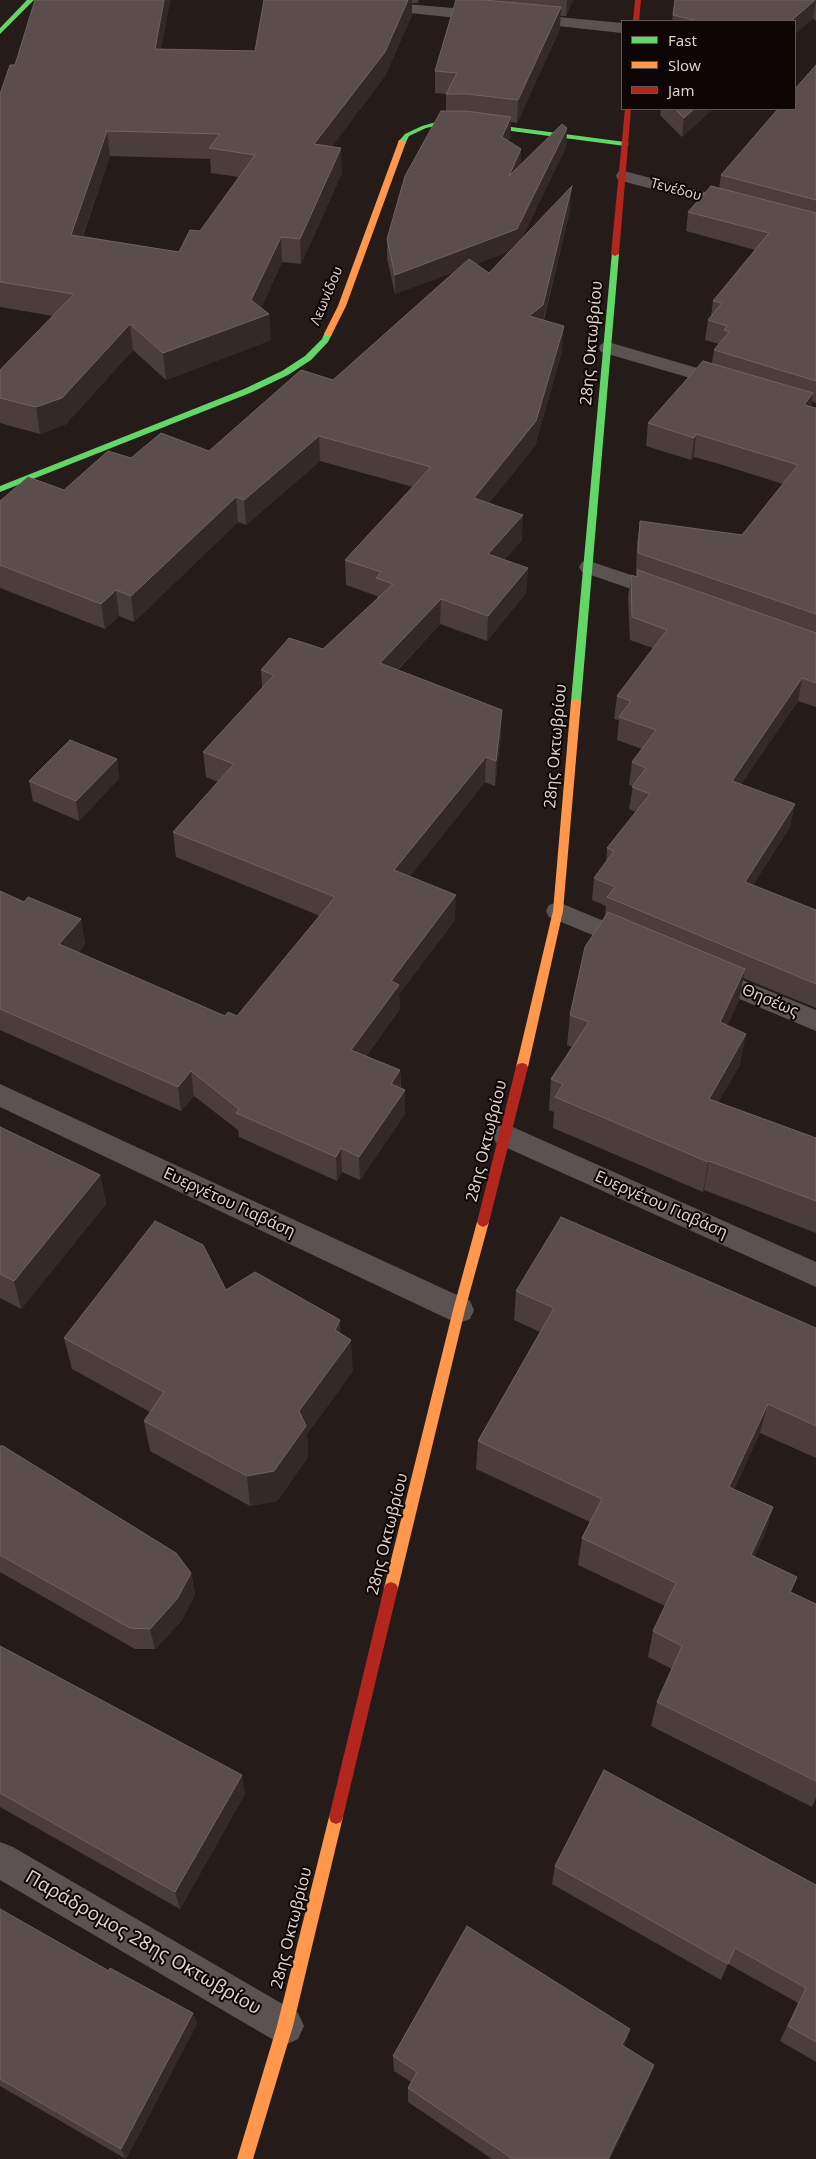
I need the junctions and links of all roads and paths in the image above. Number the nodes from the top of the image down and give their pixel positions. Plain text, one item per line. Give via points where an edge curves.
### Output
1 (31, 0) edge
2 (638, 0) edge
3 (395, 8) edge
4 (636, 20) edge
5 (621, 28) edge
6 (0, 32) edge
7 (628, 110) edge
8 (625, 144) junction
9 (624, 176) junction
10 (749, 209) edge
11 (608, 348) junction
12 (750, 389) edge
13 (0, 489) edge
14 (588, 567) junction
15 (680, 599) edge
16 (558, 911) junction
17 (656, 953) edge
18 (691, 968) edge
19 (816, 1021) edge
20 (0, 1095) edge
21 (506, 1135) junction
22 (816, 1275) edge
23 (459, 1310) junction
24 (0, 1860) edge
25 (285, 2026) junction
26 (245, 2159) edge

1 - 6 street
2 - 4 street
3 - 5 lane
7 - 8 street, 28ης Οκτωβρίου
8 - 9 street, 28ης Οκτωβρίου
8 - 13 street, Λεωνίδου via 466,123 432,125 407,135 342,306 325,340 308,358 247,391
9 - 10 lane, Τενέδου
9 - 11 street, 28ης Οκτωβρίου
11 - 12 lane
11 - 14 street, 28ης Οκτωβρίου
14 - 15 lane
14 - 16 street, 28ης Οκτωβρίου
16 - 17 lane
16 - 21 street, 28ης Οκτωβρίου
18 - 19 lane, Θησέως
20 - 23 street, Ευεργέτου Γιαβάση
21 - 22 street, Ευεργέτου Γιαβάση
21 - 23 street, 28ης Οκτωβρίου
23 - 25 street, 28ης Οκτωβρίου
24 - 25 street, Παράδρομος 28ης Οκτωβρίου
25 - 26 street, 28ης Οκτωβρίου

